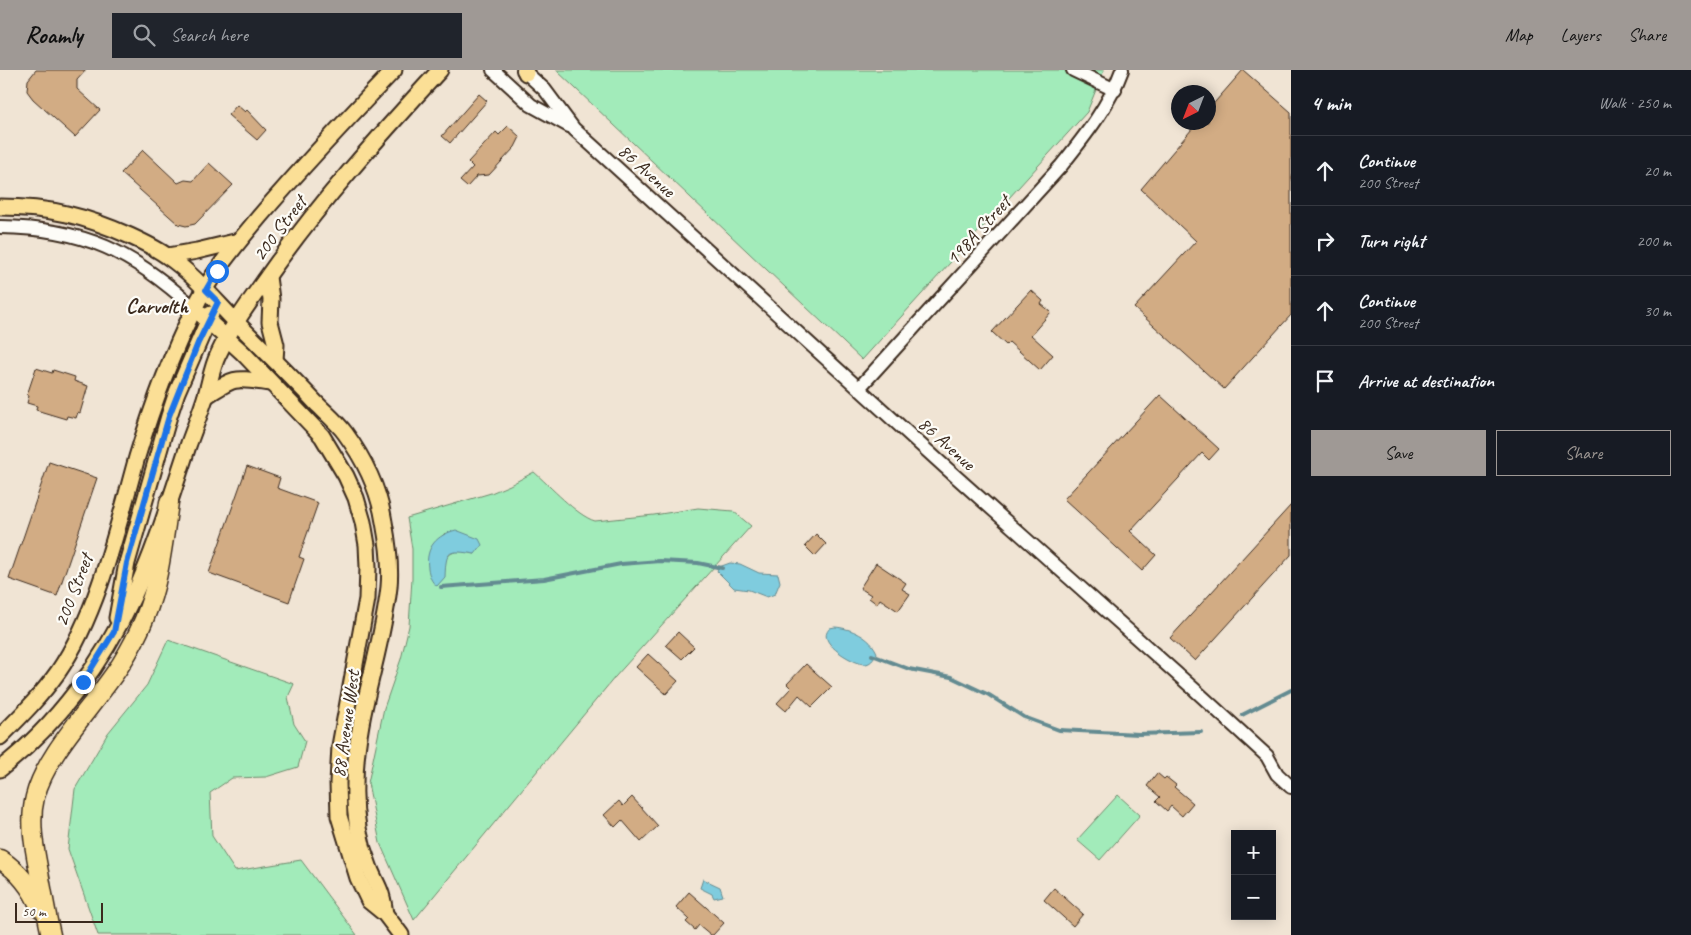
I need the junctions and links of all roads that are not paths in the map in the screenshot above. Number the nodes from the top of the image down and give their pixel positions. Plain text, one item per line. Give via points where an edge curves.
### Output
1 (394, 70) edge
2 (440, 70) edge
3 (493, 70) edge
4 (1073, 70) edge
5 (1122, 70) edge
6 (525, 71) edge
7 (1115, 90) junction
8 (574, 129) junction
9 (0, 207) edge
10 (0, 227) edge
11 (239, 241) junction
12 (168, 256) junction
13 (268, 277) junction
14 (206, 290) junction
15 (218, 302) junction
16 (194, 308) junction
17 (207, 322) junction
18 (236, 322) junction
19 (227, 338) junction
20 (275, 360) junction
21 (270, 383) junction
22 (859, 388) junction
23 (206, 396) junction
24 (169, 502) junction
25 (114, 632) junction
26 (0, 737) edge
27 (0, 769) edge
28 (1291, 787) edge
29 (0, 859) edge
30 (385, 914) junction
31 (50, 933) edge
32 (401, 935) edge

1 - 11 main road, 200 Street
2 - 13 main road, 200 Street via 301,230
3 - 8 street, 86 Avenue via 531,105
4 - 7 street
5 - 7 street, 198A Street
6 - 8 street, 86 Avenue via 545,90
7 - 22 street, 198A Street via 1061,166
8 - 22 street, 86 Avenue
9 - 12 main road, 88 Avenue West via 77,215 106,225
10 - 16 street, 88 Avenue West via 54,231 112,249 151,272
11 - 12 main road
11 - 14 main road, 200 Street
12 - 14 main road, 88 Avenue West
13 - 18 main road, 200 Street
13 - 20 main road
14 - 15 main road, 88 Avenue West
14 - 16 main road, 200 Street
15 - 17 main road
15 - 18 main road, 88 Avenue West
16 - 17 main road, 88 Avenue West
16 - 26 main road, 200 Street via 158,390 120,521 83,625 58,671 29,708
17 - 19 main road, 88 Avenue West
17 - 25 main road via 177,392 153,469 127,563
18 - 19 main road, 200 Street
18 - 20 main road, 88 Avenue West
19 - 21 main road, 88 Avenue West
19 - 23 main road, 200 Street via 217,357
20 - 30 main road, 88 Avenue West via 344,432 373,482 384,520 389,584 356,754 355,785 362,840
21 - 23 main road via 240,378 228,381
21 - 30 main road, 88 Avenue West via 322,436 346,476 363,522 367,545 367,599 340,746 339,808 358,878 369,901
22 - 28 street, 86 Avenue via 1256,746
23 - 24 main road, 200 Street
24 - 25 main road, 200 Street via 144,573
24 - 31 highway via 153,594 138,631 123,662 47,767 35,796 32,816 34,845
25 - 27 main road, 200 Street via 61,710
29 - 31 highway via 11,866 35,894
30 - 32 main road

